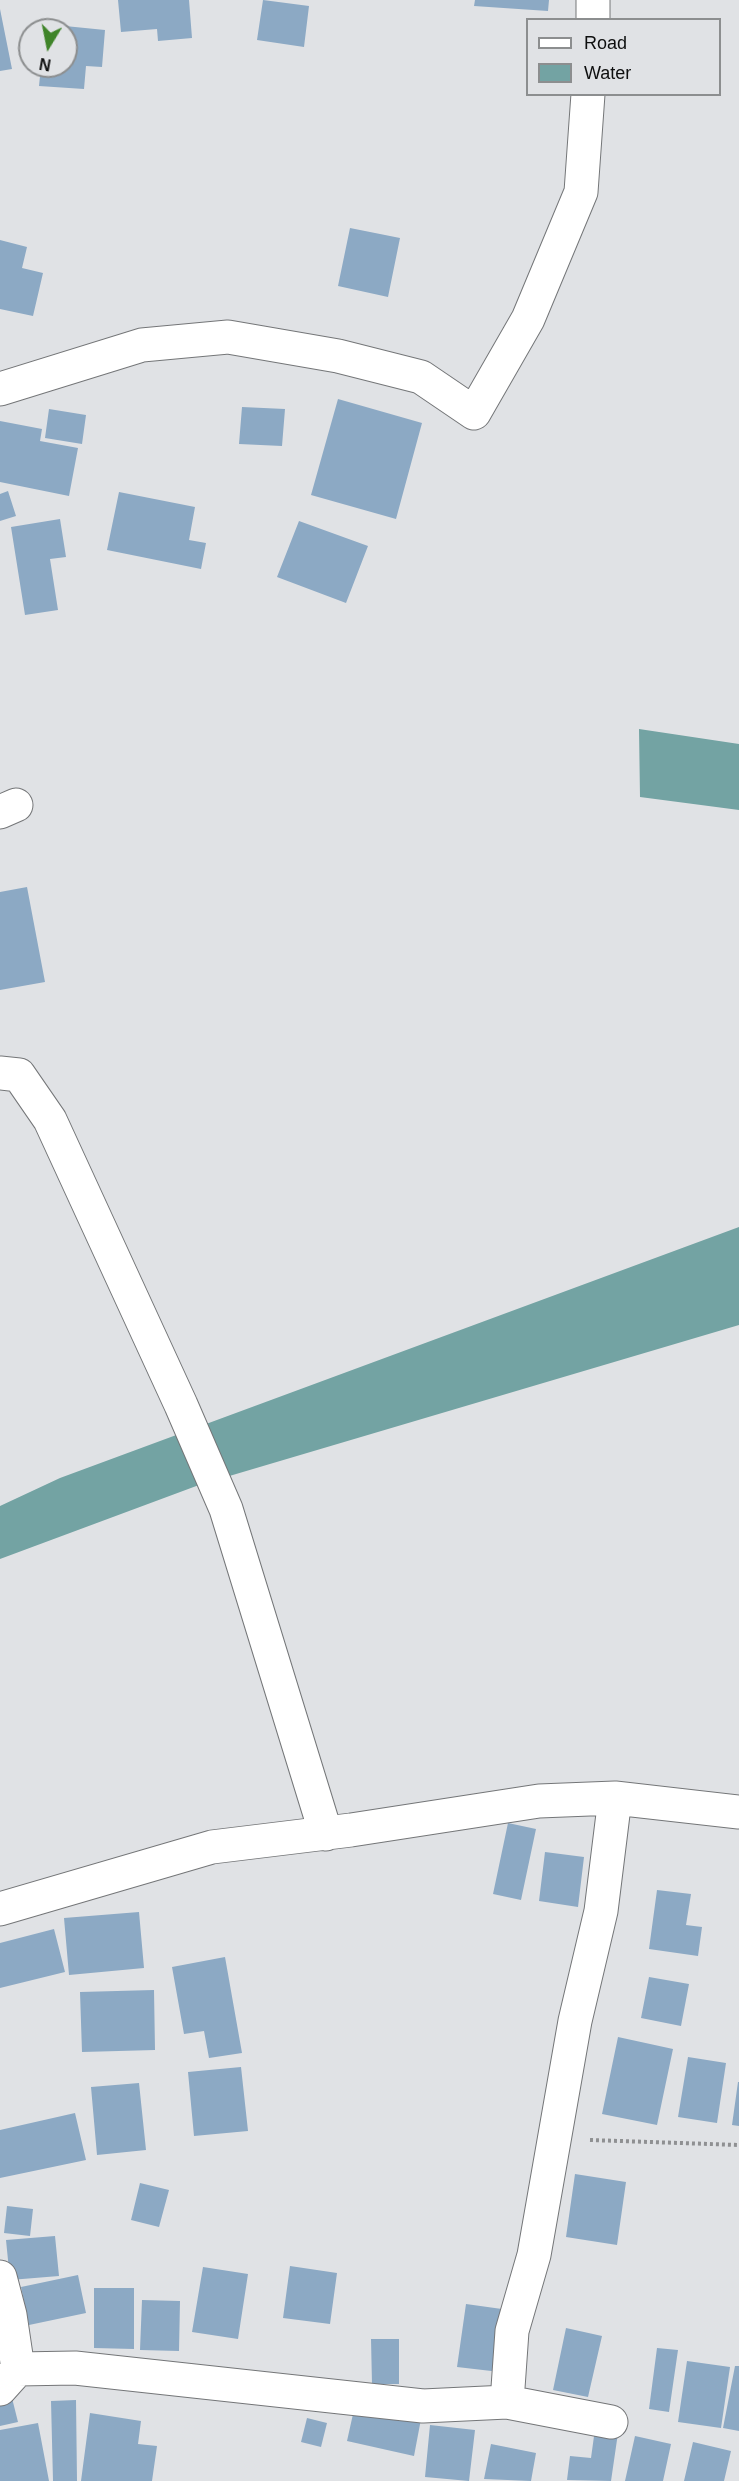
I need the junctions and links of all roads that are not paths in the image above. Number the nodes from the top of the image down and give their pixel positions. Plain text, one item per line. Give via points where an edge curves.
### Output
1 (594, 0) edge
2 (593, 18) edge
3 (588, 96) edge
4 (0, 389) edge
5 (0, 1073) edge
6 (615, 1798) junction
7 (739, 1812) edge
8 (326, 1834) junction
9 (0, 1909) edge
10 (0, 2277) edge
11 (9, 2379) edge
12 (507, 2402) junction
13 (611, 2422) dead end

1 - 2 street
3 - 4 street via 581,192 528,319 474,413 420,377 228,337 142,345
5 - 8 street via 19,1075 50,1120 182,1405 226,1509
6 - 7 street
6 - 8 street via 539,1801
6 - 12 street via 601,1911 575,2021 534,2255 512,2331
8 - 9 street via 212,1847
10 - 11 street via 10,2315
11 - 12 street via 75,2368 423,2406
12 - 13 street

